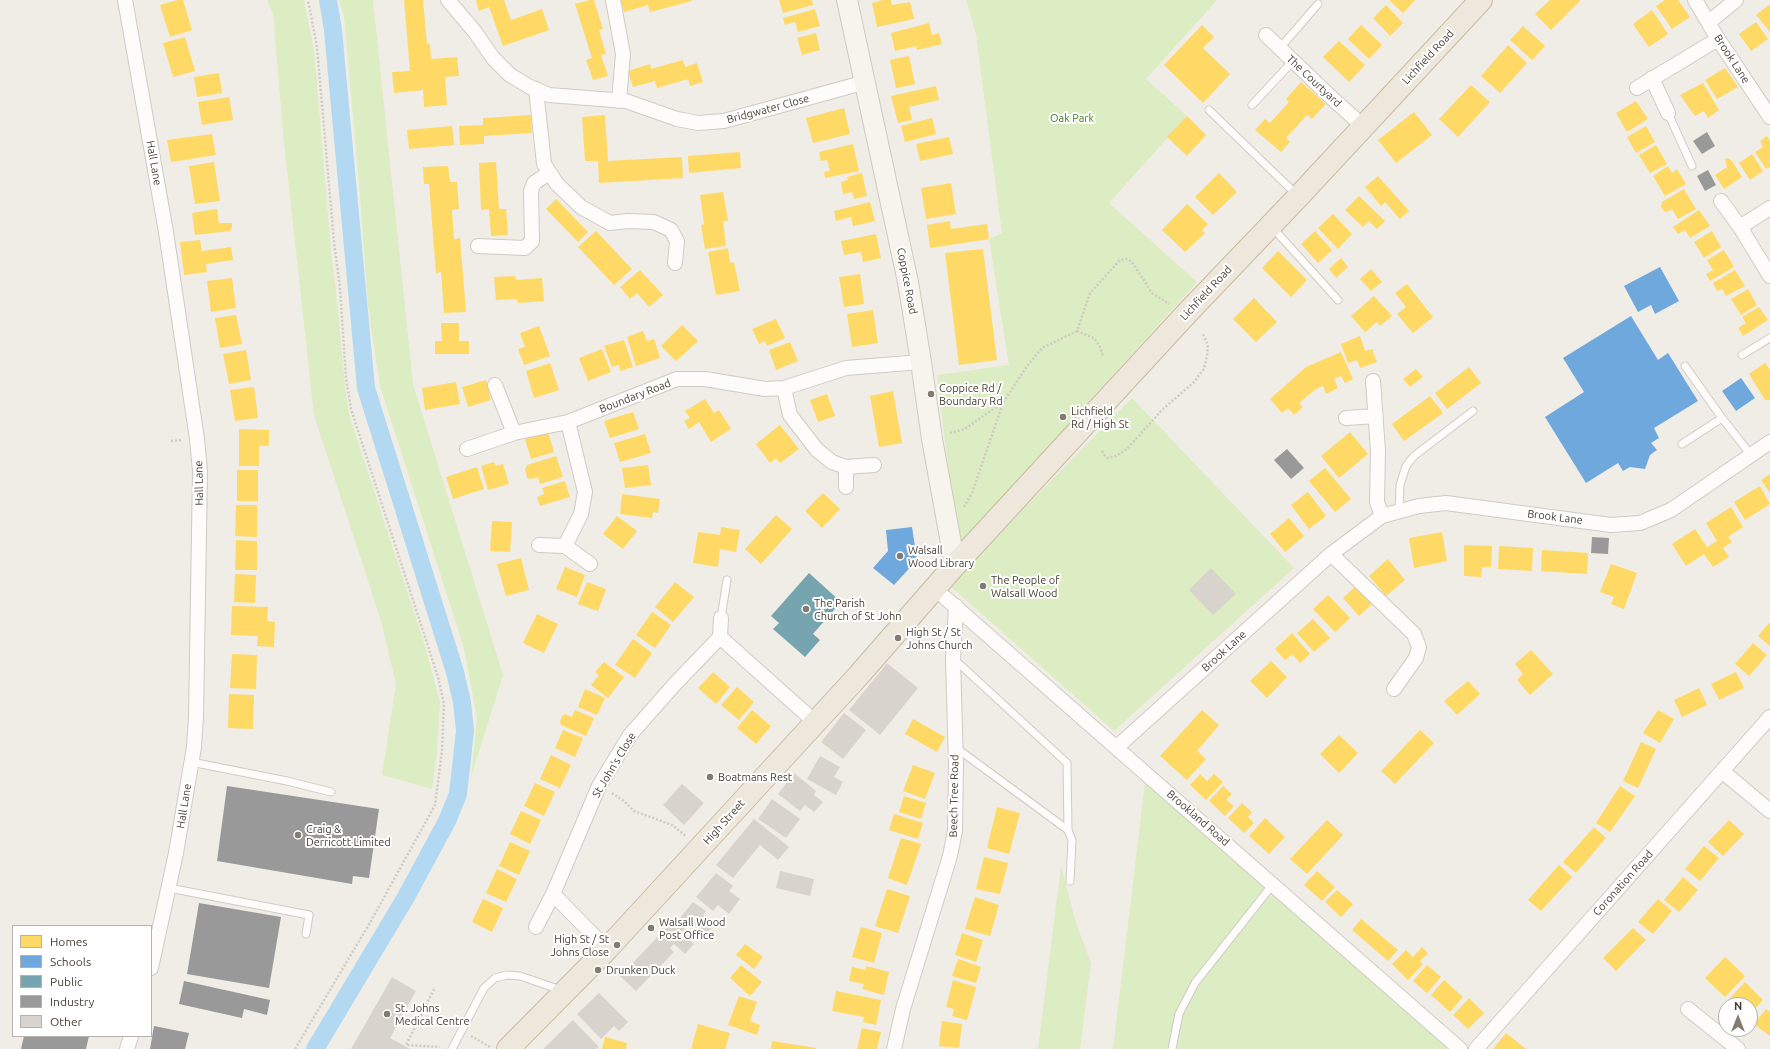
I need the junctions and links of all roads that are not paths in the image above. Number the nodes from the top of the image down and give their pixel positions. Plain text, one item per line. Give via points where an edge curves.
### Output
1 (125, 0) edge
2 (448, 0) edge
3 (613, 0) edge
4 (847, 0) edge
5 (1695, 0) edge
6 (1736, 0) edge
7 (1474, 2) edge
8 (1318, 4) dead end
9 (1709, 22) junction
10 (1266, 35) dead end
11 (1718, 39) junction
12 (1280, 48) junction
13 (1293, 61) junction
14 (1652, 78) junction
15 (866, 82) junction
16 (1637, 88) dead end
17 (536, 90) junction
18 (619, 101) junction
19 (1252, 105) dead end
20 (1768, 108) edge
21 (1209, 110) dead end
22 (1668, 113) joint
23 (1363, 126) junction
24 (1692, 166) dead end
25 (550, 173) junction
26 (1298, 197) junction
27 (1721, 201) dead end
28 (1770, 208) edge
29 (1271, 225) junction
30 (1740, 227) junction
31 (478, 246) dead end
32 (675, 263) dead end
33 (1770, 276) edge
34 (1338, 300) dead end
35 (1770, 338) edge
36 (1742, 356) dead end
37 (921, 362) junction
38 (1685, 366) dead end
39 (1373, 381) dead end
40 (495, 385) dead end
41 (784, 388) junction
42 (1473, 411) dead end
43 (1376, 416) junction
44 (1346, 418) dead end
45 (1722, 418) junction
46 (568, 422) junction
47 (514, 433) junction
48 (1770, 442) edge
49 (1682, 444) dead end
50 (467, 449) dead end
51 (1750, 455) junction
52 (874, 465) dead end
53 (846, 467) junction
54 (846, 487) dead end
55 (1399, 511) junction
56 (1382, 516) junction
57 (539, 545) dead end
58 (565, 546) junction
59 (1331, 554) junction
60 (590, 564) dead end
61 (955, 565) junction
62 (727, 580) dead end
63 (934, 588) junction
64 (956, 606) junction
65 (721, 618) joint
66 (720, 637) junction
67 (954, 659) junction
68 (1394, 689) dead end
69 (1770, 717) edge
70 (815, 722) junction
71 (955, 746) junction
72 (1117, 747) junction
73 (191, 762) junction
74 (1722, 771) junction
75 (331, 792) dead end
76 (1770, 811) edge
77 (1068, 830) junction
78 (1070, 881) dead end
79 (1273, 884) junction
80 (169, 888) junction
81 (553, 894) junction
82 (536, 927) dead end
83 (306, 934) dead end
84 (607, 949) junction
85 (152, 964) edge
86 (565, 991) junction
87 (1688, 1009) dead end
88 (131, 1037) edge
89 (127, 1049) edge
90 (452, 1049) edge
91 (508, 1049) edge
92 (894, 1049) edge
93 (1172, 1049) edge
94 (1460, 1049) edge
95 (1476, 1049) edge
96 (1738, 1049) edge

1 - 73 street, Hall Lane via 166,232 200,471 196,701
2 - 17 street, Bridgwater Close via 493,58 510,75
3 - 18 street via 623,54
4 - 15 main road, Coppice Road
5 - 9 street, Brook Lane
6 - 9 street
7 - 23 highway, Lichfield Road
8 - 12 lane
9 - 11 street, Brook Lane
10 - 12 street, The Courtyard
11 - 14 street
11 - 20 street, Brook Lane
12 - 13 street, The Courtyard
13 - 19 lane
13 - 23 street, The Courtyard
14 - 16 street
14 - 22 street
15 - 18 street, Bridgwater Close via 724,121 698,122 677,119 626,101
15 - 37 main road, Coppice Road via 908,282
17 - 18 street, Bridgwater Close via 549,95
17 - 25 street via 544,164
21 - 26 lane
22 - 24 lane
23 - 26 highway, Lichfield Road
25 - 31 street via 534,182 531,191 532,241 525,248
25 - 32 street via 557,184 581,207 610,223 654,222 671,230 677,241
26 - 29 highway, Lichfield Road
27 - 30 street
28 - 30 street
29 - 34 lane
29 - 61 highway, Lichfield Road
30 - 33 street
35 - 36 lane
37 - 41 street, Boundary Road via 846,368
37 - 61 main road, Coppice Road
38 - 45 lane
39 - 43 street
40 - 47 street
41 - 46 street, Boundary Road via 765,389 705,379 677,380
41 - 53 street via 790,415 817,450 832,462
42 - 55 lane via 1414,456 1406,466 1400,485
43 - 44 street
43 - 56 street via 1377,502
45 - 49 lane
45 - 51 lane
46 - 47 street, Boundary Road
46 - 58 street via 585,492 581,514
47 - 50 street, Boundary Road
48 - 51 street, Brook Lane
51 - 55 street, Brook Lane via 1670,510 1640,523 1611,525 1446,503
52 - 53 street
53 - 54 street
55 - 56 street, Brook Lane
56 - 59 street, Brook Lane
57 - 58 street
58 - 60 street
59 - 68 street via 1414,634 1419,647 1416,658
59 - 72 street, Brook Lane
61 - 63 highway, Lichfield Road
62 - 65 lane
63 - 64 street, Brookland Road
63 - 70 highway, High Street
64 - 67 street, Beech Tree Road
64 - 72 street, Brookland Road
65 - 66 street
66 - 70 street
66 - 81 street, St John's Close via 630,735 600,786
67 - 71 street, Beech Tree Road
67 - 77 lane via 1067,763
69 - 74 street, Coronation Road
70 - 84 highway, High Street
71 - 77 lane
71 - 92 street, Beech Tree Road via 954,837 903,1009
72 - 79 street, Brookland Road
73 - 75 lane
73 - 80 street, Hall Lane
74 - 76 street
74 - 95 street, Coronation Road
77 - 78 lane via 1072,840
79 - 93 lane via 1195,983 1179,1014
79 - 94 street, Brookland Road
80 - 83 lane via 309,915
80 - 85 street, Hall Lane
81 - 82 street, St John's Close
81 - 84 street
84 - 86 highway, High Street
86 - 90 lane via 520,976 507,975 495,978 484,988
86 - 91 highway, High Street
87 - 96 street
88 - 89 street

